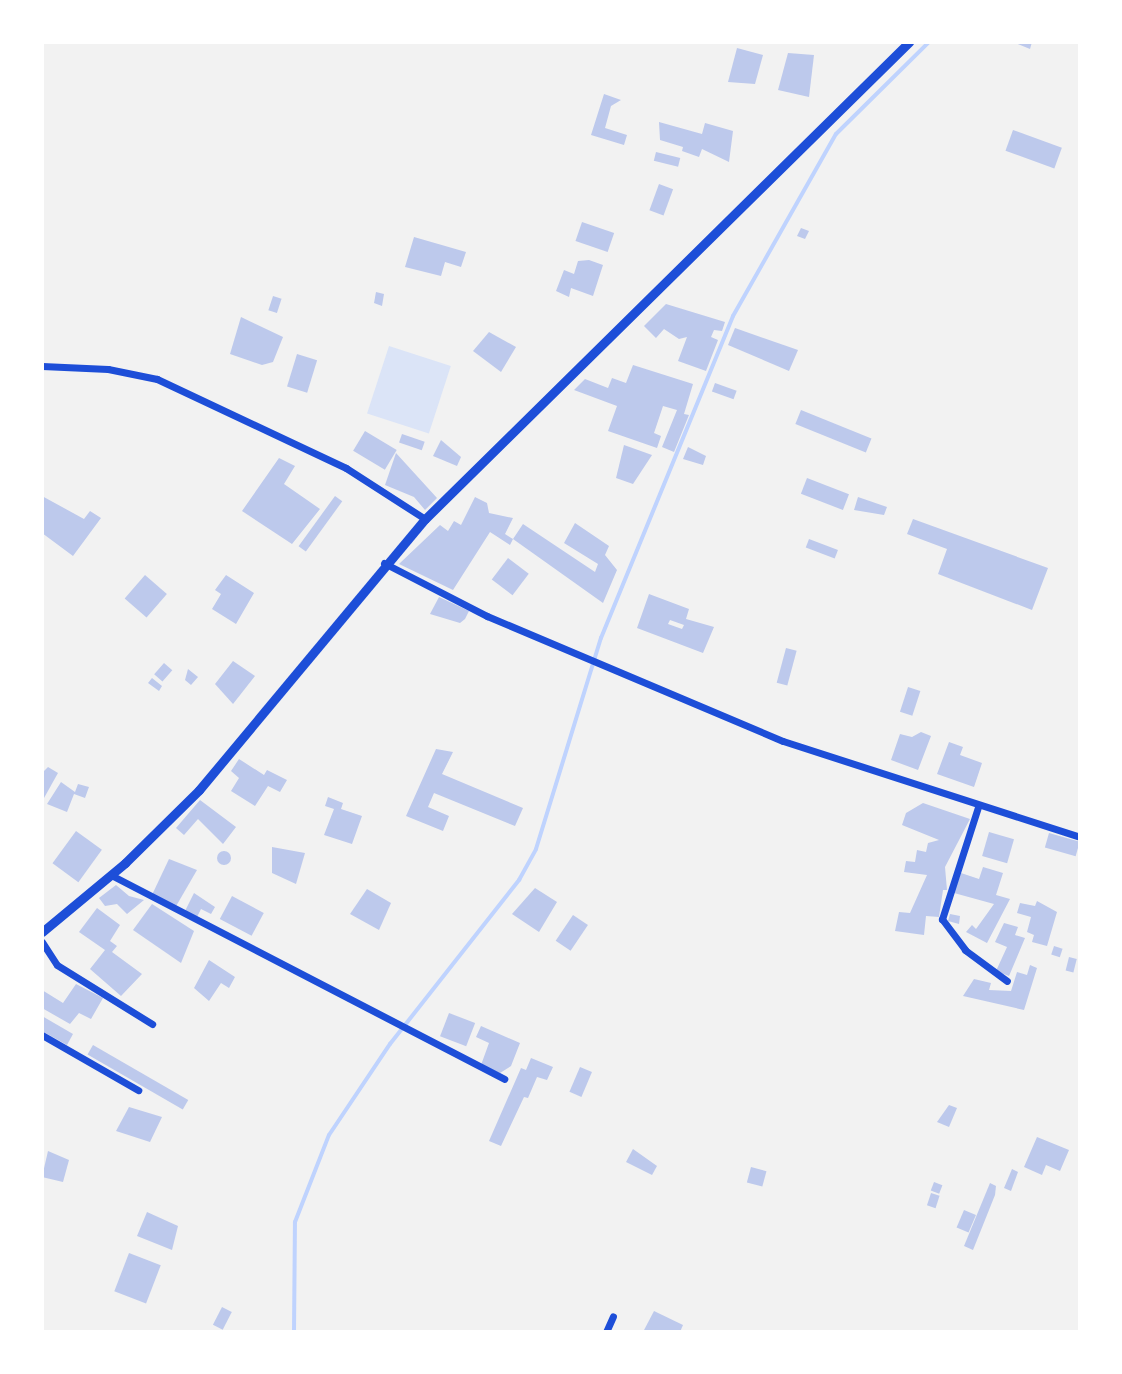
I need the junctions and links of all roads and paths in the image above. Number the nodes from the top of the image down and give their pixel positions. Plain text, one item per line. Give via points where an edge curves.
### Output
1 (909, 42) edge
2 (42, 366) edge
3 (425, 519) junction
4 (384, 562) junction
5 (978, 807) junction
6 (1080, 837) edge
7 (111, 875) junction
8 (42, 932) edge
9 (42, 942) edge
10 (1007, 981) dead end
11 (152, 1024) dead end
12 (42, 1035) edge
13 (504, 1079) dead end
14 (138, 1090) dead end
15 (613, 1316) dead end
16 (606, 1332) edge

1 - 3 street
2 - 3 street via 108,369 157,379 370,480
3 - 4 street
4 - 5 street via 487,616 705,709
4 - 7 street via 199,790
5 - 6 street
5 - 10 street via 942,919 965,950
7 - 8 street
7 - 13 street
9 - 11 street via 57,965
12 - 14 street
15 - 16 street

